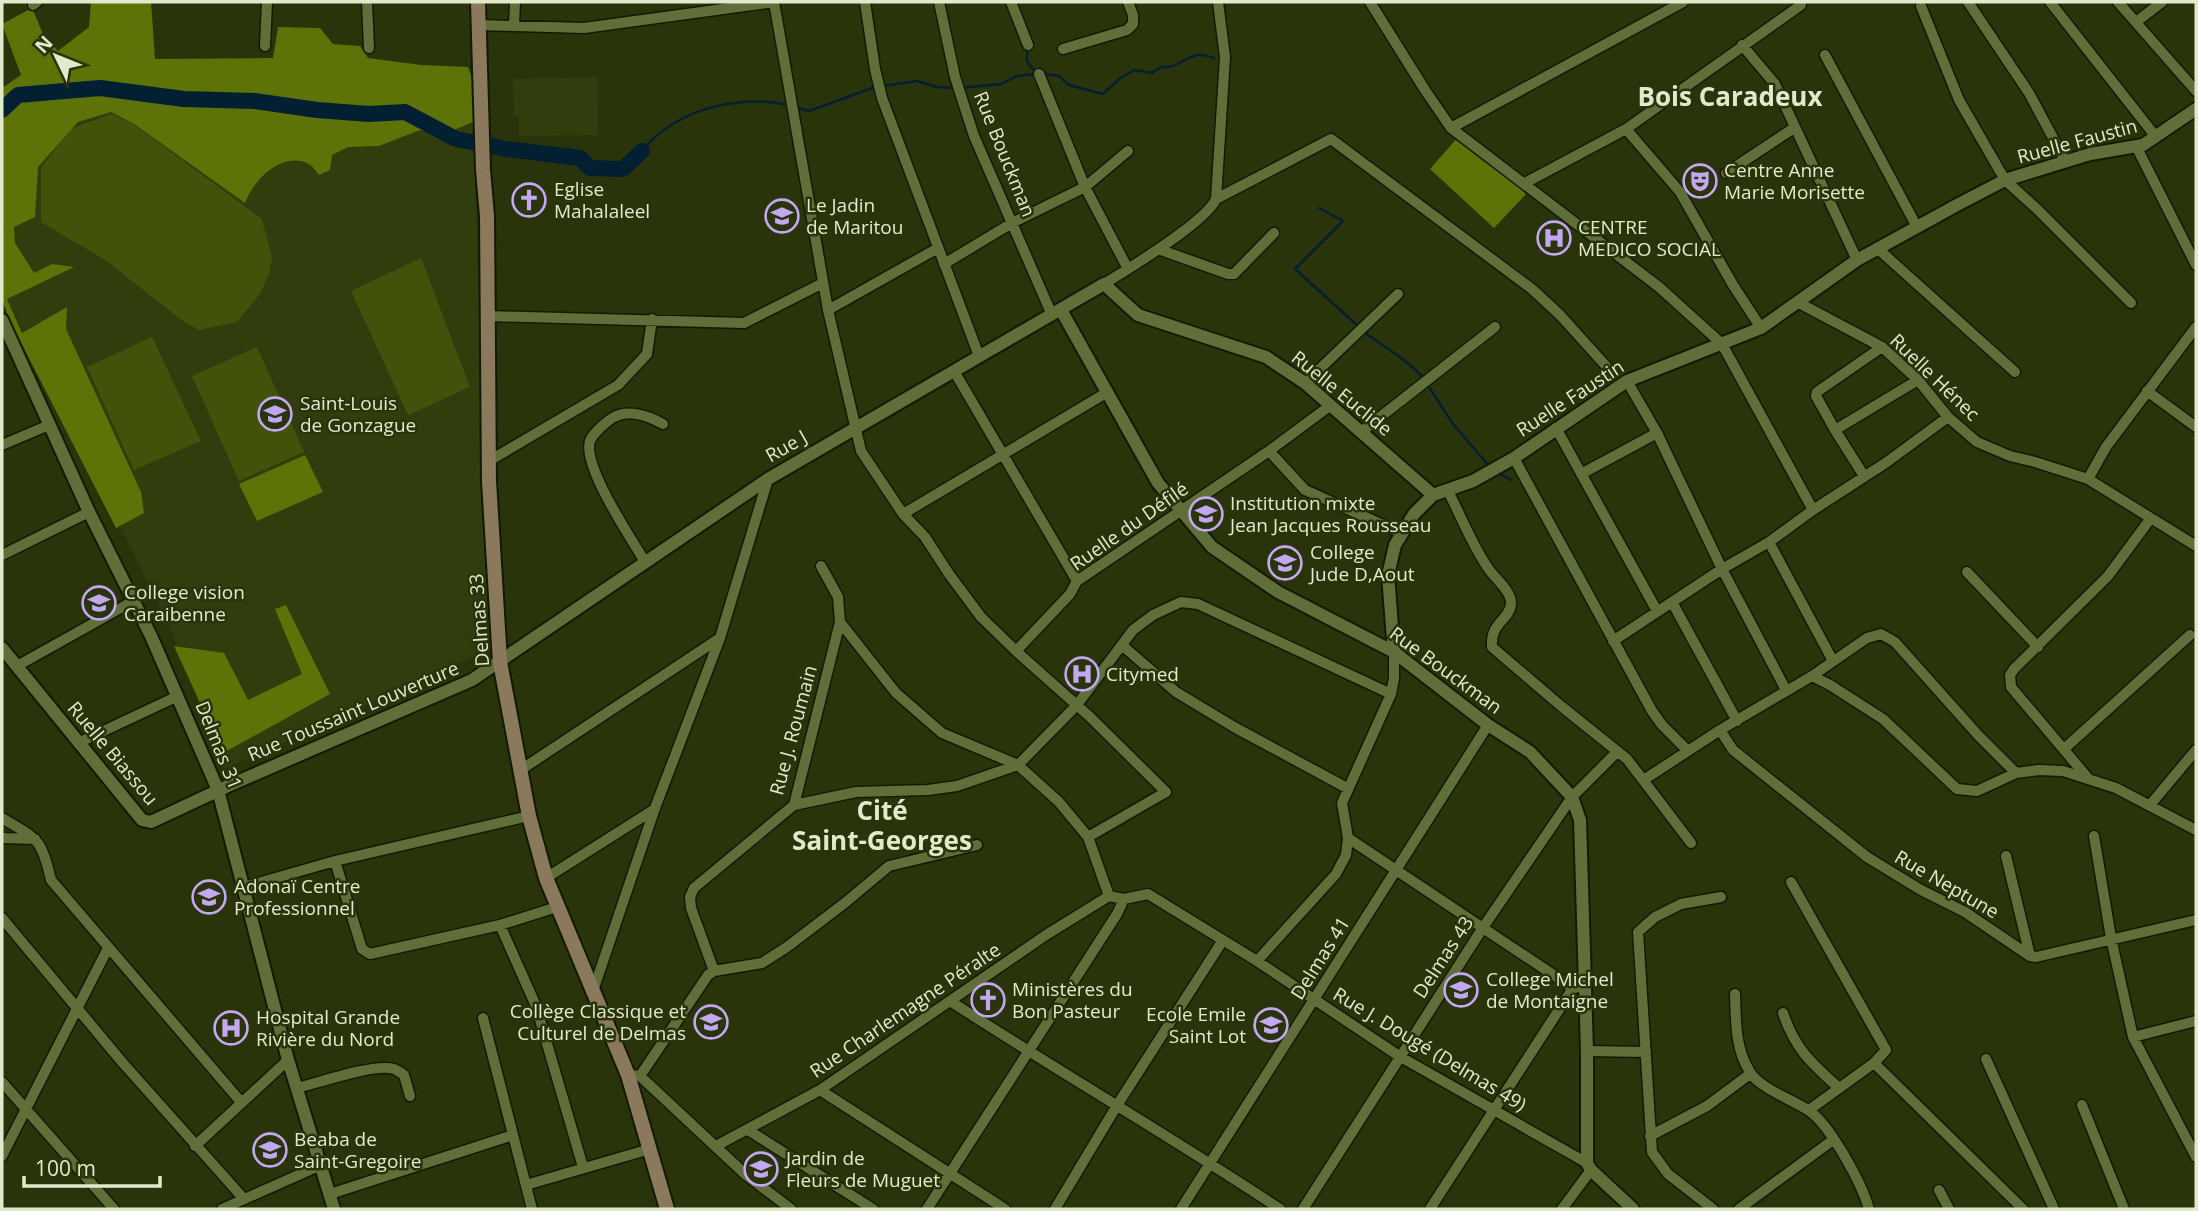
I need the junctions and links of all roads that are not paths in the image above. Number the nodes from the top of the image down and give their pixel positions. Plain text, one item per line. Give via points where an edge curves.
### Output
1 (267, 2) edge
2 (367, 2) edge
3 (478, 2) edge
4 (515, 2) edge
5 (774, 2) edge
6 (865, 2) edge
7 (939, 2) edge
8 (1011, 2) edge
9 (1218, 2) edge
10 (1370, 2) edge
11 (1683, 2) edge
12 (1968, 2) edge
13 (2050, 2) edge
14 (2118, 2) edge
15 (2162, 2) edge
16 (1129, 4) edge
17 (1801, 5) dead end
18 (1921, 6) dead end
19 (2136, 22) junction
20 (479, 25) junction
21 (514, 25) junction
22 (1742, 45) junction
23 (265, 46) dead end
24 (1028, 46) dead end
25 (369, 48) dead end
26 (1063, 49) dead end
27 (1825, 55) dead end
28 (1039, 74) dead end
29 (2196, 91) edge
30 (2196, 109) edge
31 (1451, 128) junction
32 (1794, 128) junction
33 (1626, 129) junction
34 (2156, 137) junction
35 (2136, 146) junction
36 (1128, 151) dead end
37 (2066, 162) junction
38 (1726, 173) dead end
39 (2005, 180) junction
40 (1525, 183) junction
41 (1085, 187) junction
42 (1216, 199) junction
43 (1012, 223) junction
44 (1917, 227) junction
45 (1274, 233) dead end
46 (939, 248) junction
47 (1877, 248) junction
48 (1158, 249) junction
49 (1857, 260) junction
50 (944, 264) junction
51 (2196, 265) edge
52 (1128, 269) junction
53 (823, 283) junction
54 (1104, 284) junction
55 (1398, 294) dead end
56 (1799, 303) junction
57 (2132, 303) dead end
58 (828, 310) junction
59 (1056, 312) junction
60 (486, 316) junction
61 (652, 319) junction
62 (2, 320) edge
63 (1495, 327) dead end
64 (2196, 327) edge
65 (1761, 328) junction
66 (5, 336) edge
67 (1722, 344) junction
68 (1882, 347) junction
69 (979, 356) junction
70 (1606, 366) dead end
71 (954, 371) junction
72 (2015, 372) dead end
73 (1918, 380) junction
74 (1627, 381) junction
75 (1305, 383) junction
76 (2147, 391) junction
77 (1106, 393) junction
78 (1331, 405) junction
79 (1948, 417) junction
80 (663, 424) dead end
81 (49, 425) junction
82 (2196, 427) edge
83 (1556, 428) junction
84 (855, 429) junction
85 (1835, 430) junction
86 (1362, 432) junction
87 (1657, 433) junction
88 (2, 445) edge
89 (1269, 451) junction
90 (1003, 453) junction
91 (1514, 458) junction
92 (489, 461) junction
93 (1581, 474) junction
94 (1864, 476) junction
95 (768, 479) junction
96 (2088, 479) junction
97 (1448, 491) junction
98 (1433, 495) junction
99 (1180, 510) junction
100 (1813, 510) junction
101 (89, 512) junction
102 (903, 514) junction
103 (2151, 518) junction
104 (1401, 533) junction
105 (1769, 542) junction
106 (2196, 546) edge
107 (2, 555) edge
108 (645, 562) junction
109 (821, 566) dead end
110 (1722, 569) junction
111 (1968, 572) dead end
112 (1077, 581) junction
113 (135, 600) junction
114 (1672, 602) junction
115 (1657, 611) junction
116 (840, 622) junction
117 (2190, 635) dead end
118 (720, 638) junction
119 (1613, 641) junction
120 (1122, 646) junction
121 (2038, 647) junction
122 (2, 648) edge
123 (1016, 652) junction
124 (1394, 652) junction
125 (1833, 661) junction
126 (500, 662) junction
127 (17, 666) junction
128 (1812, 676) junction
129 (1786, 690) junction
130 (1391, 694) junction
131 (178, 696) junction
132 (1076, 706) junction
133 (1737, 721) junction
134 (1489, 724) junction
135 (1720, 730) junction
136 (78, 743) junction
137 (2064, 749) junction
138 (2196, 750) edge
139 (1688, 751) junction
140 (1617, 752) junction
141 (1018, 765) junction
142 (522, 769) junction
143 (2016, 773) junction
144 (2087, 777) junction
145 (1645, 779) junction
146 (1347, 788) junction
147 (218, 790) junction
148 (1572, 797) junction
149 (794, 805) junction
150 (2150, 805) junction
151 (655, 808) junction
152 (529, 816) junction
153 (2, 818) edge
154 (2196, 830) edge
155 (2094, 836) dead end
156 (1088, 837) junction
157 (2, 838) edge
158 (1348, 838) junction
159 (36, 839) junction
160 (1691, 843) dead end
161 (977, 845) dead end
162 (2006, 856) dead end
163 (335, 861) junction
164 (1396, 871) junction
165 (545, 878) junction
166 (1791, 882) dead end
167 (244, 887) junction
168 (1109, 896) junction
169 (1721, 897) dead end
170 (1124, 899) junction
171 (557, 907) junction
172 (2, 918) edge
173 (2196, 920) edge
174 (500, 925) junction
175 (1482, 929) junction
176 (2111, 938) junction
177 (1223, 940) junction
178 (108, 948) junction
179 (2030, 956) junction
180 (1257, 961) junction
181 (714, 971) junction
182 (1579, 987) junction
183 (593, 990) junction
184 (1735, 994) dead end
185 (1314, 1000) junction
186 (950, 1001) junction
187 (78, 1009) junction
188 (1783, 1013) dead end
189 (483, 1018) dead end
190 (2196, 1021) edge
191 (2133, 1037) junction
192 (1027, 1051) junction
193 (1587, 1051) junction
194 (1646, 1052) junction
195 (1399, 1055) junction
196 (1986, 1059) dead end
197 (288, 1060) junction
198 (1874, 1063) junction
199 (1751, 1074) junction
200 (634, 1075) junction
201 (2, 1082) edge
202 (1839, 1087) junction
203 (297, 1088) junction
204 (820, 1090) junction
205 (410, 1096) dead end
206 (241, 1102) junction
207 (2082, 1105) dead end
208 (1116, 1107) junction
209 (25, 1108) junction
210 (1494, 1110) junction
211 (1809, 1110) junction
212 (748, 1130) junction
213 (513, 1135) junction
214 (1650, 1136) junction
215 (1833, 1140) junction
216 (195, 1146) junction
217 (716, 1146) junction
218 (650, 1149) junction
219 (2, 1156) edge
220 (2196, 1157) edge
221 (1210, 1163) junction
222 (321, 1165) junction
223 (583, 1167) junction
224 (1589, 1167) junction
225 (950, 1174) junction
226 (526, 1185) junction
227 (1939, 1191) dead end
228 (330, 1194) junction
229 (244, 1199) junction
230 (2025, 1208) edge
231 (114, 1209) edge
232 (222, 1209) edge
233 (334, 1209) edge
234 (532, 1209) edge
235 (667, 1209) edge
236 (791, 1209) edge
237 (873, 1209) edge
238 (927, 1209) edge
239 (1005, 1209) edge
240 (1055, 1209) edge
241 (1181, 1209) edge
242 (1280, 1209) edge
243 (1303, 1209) edge
244 (1430, 1209) edge
245 (1562, 1209) edge
246 (1633, 1209) edge
247 (1713, 1209) edge
248 (1739, 1209) edge
249 (1869, 1209) edge
250 (1949, 1209) edge
251 (2054, 1209) edge
252 (2124, 1209) edge

1 - 23 street
2 - 25 street
3 - 20 main road, Delmas 33
4 - 21 street
5 - 21 street via 584,28
5 - 53 street
6 - 46 street via 882,98
7 - 43 street, Rue Bouckman via 961,98
8 - 24 street
9 - 42 street via 1225,57
10 - 31 street
11 - 31 street
12 - 37 street via 2035,103
13 - 34 street
14 - 19 street
15 - 19 street
16 - 26 street via 1133,24 1127,30
17 - 22 street
18 - 39 street via 1959,100
19 - 29 street
20 - 21 street
20 - 60 main road, Delmas 33
22 - 32 street via 1775,84
22 - 33 street
27 - 44 street
28 - 41 street
30 - 34 street, Ruelle Faustin
31 - 40 street
32 - 38 street
32 - 49 street
33 - 40 street
33 - 65 street via 1680,192
34 - 35 street, Ruelle Faustin
35 - 37 street, Ruelle Faustin
35 - 51 street
36 - 41 street
37 - 39 street, Ruelle Faustin
39 - 44 street, Ruelle Faustin
39 - 57 street
40 - 67 street
41 - 43 street
41 - 52 street
42 - 48 street via 1205,214
42 - 70 street via 1331,139 1532,289
43 - 50 street
43 - 59 street, Rue Bouckman
44 - 47 street, Ruelle Faustin
45 - 48 street via 1234,275
46 - 50 street
46 - 58 street
47 - 49 street, Ruelle Faustin
47 - 72 street
48 - 52 street
49 - 56 street, Ruelle Faustin
50 - 69 street
52 - 54 street
53 - 58 street
53 - 61 street via 744,323
54 - 59 street, Rue J
54 - 75 street, Ruelle Euclide via 1138,315 1266,357
55 - 75 street
56 - 65 street, Ruelle Faustin
56 - 68 street, Ruelle Hénec
58 - 84 street
59 - 69 street, Rue J
59 - 77 street, Rue Bouckman
60 - 61 street
60 - 92 main road, Delmas 33
61 - 92 street via 647,354 618,385
62 - 66 street, Delmas 31
63 - 86 street
64 - 76 street
65 - 67 street, Ruelle Faustin
66 - 81 street, Delmas 31
67 - 74 street, Ruelle Faustin
67 - 100 street
68 - 73 street, Ruelle Hénec
68 - 85 street via 1816,396
69 - 71 street, Rue J
71 - 84 street, Rue J
71 - 90 street
73 - 79 street, Ruelle Hénec
73 - 85 street
74 - 83 street, Ruelle Faustin
74 - 87 street
75 - 78 street, Ruelle Euclide
76 - 82 street
76 - 96 street
77 - 90 street
77 - 99 street, Rue Bouckman via 1158,483
78 - 86 street, Ruelle Euclide
78 - 89 street, Ruelle du Défilé
79 - 94 street
79 - 96 street, Ruelle Hénec via 1988,447
80 - 108 street via 626,413 611,418 590,441 595,475
81 - 88 street
81 - 101 street, Delmas 31
83 - 91 street, Ruelle Faustin
83 - 93 street
84 - 95 street, Rue J
84 - 102 street via 861,451
85 - 94 street
86 - 98 street, Ruelle Euclide
87 - 93 street
87 - 110 street
89 - 99 street, Ruelle du Défilé
89 - 104 street via 1305,490
90 - 102 street
90 - 112 street
91 - 97 street, Ruelle Faustin
91 - 119 street
92 - 126 main road, Delmas 33
93 - 115 street
94 - 100 street
95 - 108 street, Rue J
95 - 118 street
96 - 103 street, Ruelle Hénec
97 - 98 street, Ruelle Faustin
97 - 140 street via 1483,559 1509,596 1508,612 1493,630 1492,647
98 - 104 street
99 - 112 street, Ruelle du Défilé
99 - 124 street, Rue Bouckman via 1212,547 1278,592
100 - 105 street
101 - 107 street
101 - 113 street, Delmas 31
102 - 123 street via 925,537 981,617
103 - 106 street, Ruelle Hénec
103 - 121 street via 2108,576
104 - 124 street via 1388,575
105 - 110 street
105 - 125 street
108 - 126 street, Rue J
109 - 116 street, Rue J. Roumain via 838,597
110 - 114 street
110 - 129 street
111 - 121 street
112 - 123 street, Ruelle du Défilé
113 - 127 street
113 - 131 street, Delmas 31 via 155,634
114 - 115 street
114 - 133 street
115 - 119 street
116 - 141 street via 896,693 942,733
116 - 149 street, Rue J. Roumain
117 - 137 street
118 - 142 street
118 - 151 street
119 - 139 street via 1652,712
120 - 130 street via 1133,630 1153,615 1190,602
120 - 132 street
120 - 146 street via 1177,692
121 - 137 street via 2014,669 2011,687
122 - 127 street, Ruelle Biassou
123 - 132 street
124 - 130 street
124 - 134 street, Rue Bouckman
125 - 128 street
125 - 143 street via 1867,638 1881,634 1895,642
126 - 142 main road, Delmas 33
126 - 147 street, Rue Toussaint Louverture via 472,680
127 - 136 street, Ruelle Biassou
128 - 129 street
128 - 143 street via 1883,719 1957,789 1977,791
129 - 133 street
130 - 146 street
131 - 136 street
131 - 147 street, Delmas 31
132 - 141 street
132 - 156 street via 1166,792
133 - 135 street
134 - 148 street, Rue Bouckman via 1530,752
134 - 164 street, Delmas 41
135 - 139 street
135 - 179 street, Rue Neptune via 1733,750 1867,857 1965,912
136 - 147 street, Ruelle Biassou via 147,822
137 - 144 street
138 - 150 street
139 - 145 street
140 - 145 street
140 - 148 street, Delmas 43
141 - 149 street via 957,786 856,792
141 - 156 street via 1059,802
142 - 152 main road, Delmas 33
143 - 144 street via 2063,771
144 - 150 street
145 - 160 street
146 - 158 street via 1342,803
147 - 167 street, Delmas 31
148 - 175 street, Delmas 43
148 - 182 street, Rue Bouckman via 1580,820
149 - 181 street, Rue J. Roumain via 694,888 691,908
150 - 154 street
151 - 165 street
151 - 183 street
152 - 163 street
152 - 165 main road, Delmas 33
153 - 159 street
155 - 176 street
156 - 168 street
157 - 159 street
158 - 164 street
158 - 180 street via 1336,874
159 - 178 street via 44,850 51,880
161 - 181 street via 889,866 762,963
162 - 179 street
163 - 167 street
163 - 174 street via 365,953
164 - 175 street
164 - 185 street, Delmas 41
165 - 171 main road, Delmas 33
166 - 198 street via 1886,1050
167 - 197 street, Delmas 31
168 - 170 street, Rue J. Dougé (Delmas 49)
168 - 186 street, Rue Charlemagne Péralte
169 - 194 street via 1681,904 1638,932
170 - 177 street, Rue J. Dougé (Delmas 49) via 1148,894
170 - 192 street
171 - 174 street
171 - 183 main road, Delmas 33
172 - 187 street
173 - 176 street
174 - 223 street via 536,1006
175 - 182 street
175 - 195 street, Delmas 43
176 - 179 street
176 - 191 street
177 - 180 street, Rue J. Dougé (Delmas 49)
177 - 208 street
178 - 187 street
178 - 206 street
180 - 185 street, Rue J. Dougé (Delmas 49)
181 - 200 street
182 - 193 street, Rue Bouckman
182 - 210 street
183 - 200 main road, Delmas 33
184 - 199 street via 1737,1039
185 - 195 street, Rue J. Dougé (Delmas 49)
185 - 221 street, Delmas 41
186 - 192 street
186 - 204 street, Rue Charlemagne Péralte
187 - 209 street
187 - 216 street
188 - 202 street via 1792,1038
189 - 213 street
190 - 191 street
191 - 220 street
192 - 208 street
192 - 225 street
193 - 194 street
193 - 224 street, Rue Bouckman
194 - 214 street
195 - 210 street, Rue J. Dougé (Delmas 49)
195 - 243 street, Delmas 43
196 - 251 street
197 - 203 street, Delmas 31
197 - 206 street
198 - 202 street
198 - 230 street
199 - 211 street
199 - 214 street via 1707,1106
200 - 217 street
200 - 218 main road, Delmas 33
201 - 209 street
202 - 211 street
203 - 205 street via 381,1068 404,1075
203 - 222 street, Delmas 31
204 - 212 street, Rue Charlemagne Péralte
204 - 225 street
206 - 216 street
207 - 252 street
208 - 221 street
208 - 240 street
209 - 219 street
209 - 231 street
210 - 224 street, Rue J. Dougé (Delmas 49)
210 - 244 street
211 - 215 street
212 - 217 street, Rue Charlemagne Péralte
212 - 237 street
213 - 226 street
213 - 228 street
214 - 247 street via 1659,1164
215 - 248 street
215 - 249 street via 1862,1188
216 - 229 street
217 - 236 street
218 - 223 street
218 - 235 main road, Delmas 33
221 - 241 street, Delmas 41
221 - 242 street
222 - 228 street, Delmas 31
222 - 229 street
223 - 226 street
224 - 245 street
224 - 246 street
225 - 238 street
225 - 239 street
226 - 234 street
227 - 250 street
228 - 233 street, Delmas 31
229 - 232 street

